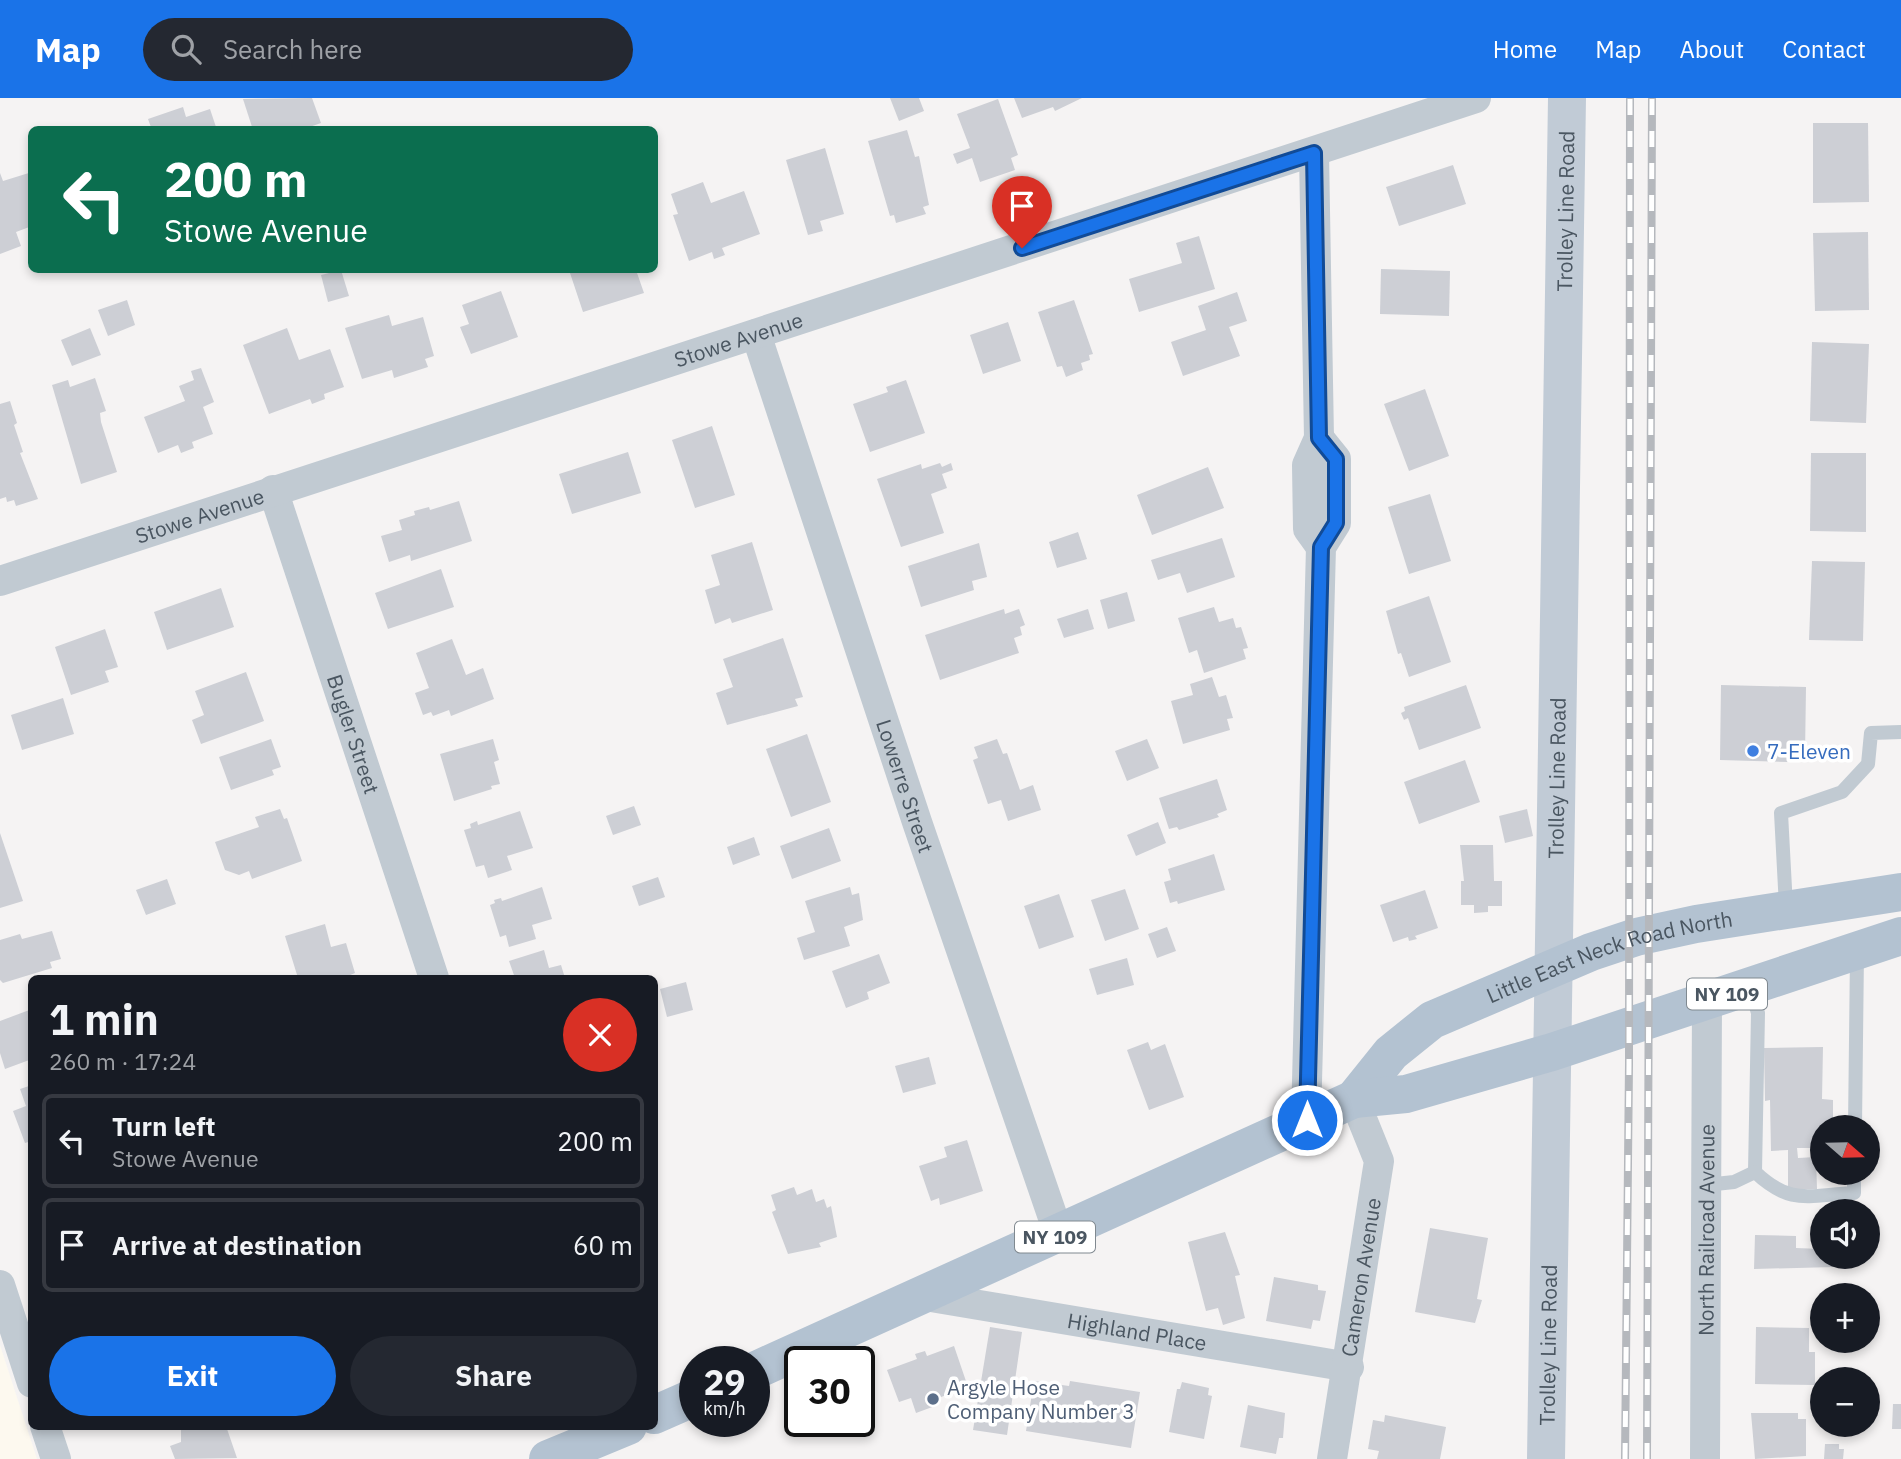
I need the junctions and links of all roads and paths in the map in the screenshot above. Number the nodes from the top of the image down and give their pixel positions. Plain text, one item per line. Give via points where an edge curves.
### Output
1 (1476, 98) edge
2 (1567, 98) edge
3 (1314, 153) junction
4 (757, 334) junction
5 (274, 490) junction
6 (0, 582) edge
7 (1901, 732) edge
8 (1901, 892) edge
9 (1786, 909) junction
10 (1901, 936) edge
11 (1857, 951) junction
12 (1553, 969) junction
13 (433, 975) edge
14 (1750, 986) junction
15 (1707, 1000) junction
16 (1552, 1052) junction
17 (1354, 1099) junction
18 (1855, 1115) edge
19 (1307, 1120) junction
20 (1755, 1172) junction
21 (1706, 1185) junction
22 (1854, 1185) edge
23 (1059, 1235) junction
24 (0, 1285) edge
25 (925, 1296) junction
26 (770, 1364) edge
27 (1349, 1367) junction
28 (28, 1371) edge
29 (679, 1404) edge
30 (658, 1413) edge
31 (47, 1430) edge
32 (608, 1430) edge
33 (583, 1435) edge
34 (56, 1459) edge
35 (548, 1459) edge
36 (1332, 1459) edge
37 (1546, 1459) edge
38 (1704, 1459) edge

1 - 3 street, Stowe Avenue
2 - 12 main road, Trolley Line Road
3 - 4 street, Stowe Avenue
3 - 19 street via 1319,438 1307,465 1307,516 1308,528 1321,547
4 - 5 street, Stowe Avenue
4 - 23 street, Lowerre Street
5 - 6 street, Stowe Avenue
5 - 13 street, Bugler Street
7 - 9 lane via 1871,733 1868,764 1842,792 1781,813
8 - 9 main road, Little East Neck Road North / NY 109
9 - 12 main road, Little East Neck Road North / NY 109 via 1636,937
10 - 11 main road, Little East Neck Road North / NY 109
11 - 14 main road, Little East Neck Road North / NY 109
11 - 18 lane
12 - 16 main road, Trolley Line Road
12 - 17 main road, Little East Neck Road North / NY 109 via 1432,1020 1391,1053
14 - 15 main road, Little East Neck Road North / NY 109
14 - 20 lane via 1758,1013
15 - 16 main road, Little East Neck Road North / NY 109
15 - 21 street, North Railroad Avenue
16 - 17 main road, Little East Neck Road North / NY 109 via 1406,1094
16 - 37 main road, Trolley Line Road
17 - 19 main road, Little East Neck Road North / NY 109
17 - 27 street, Cameron Avenue via 1379,1161
19 - 23 main road, Little East Neck Road North / NY 109
20 - 21 lane via 1734,1182
20 - 22 lane via 1787,1196 1854,1194
21 - 38 street, North Railroad Avenue
23 - 25 main road, Little East Neck Road North / NY 109
24 - 28 street
25 - 26 main road, Little East Neck Road North / NY 109
25 - 27 street, Highland Place
27 - 36 street, Cameron Avenue
29 - 30 main road
31 - 34 street
32 - 33 main road
33 - 35 main road

